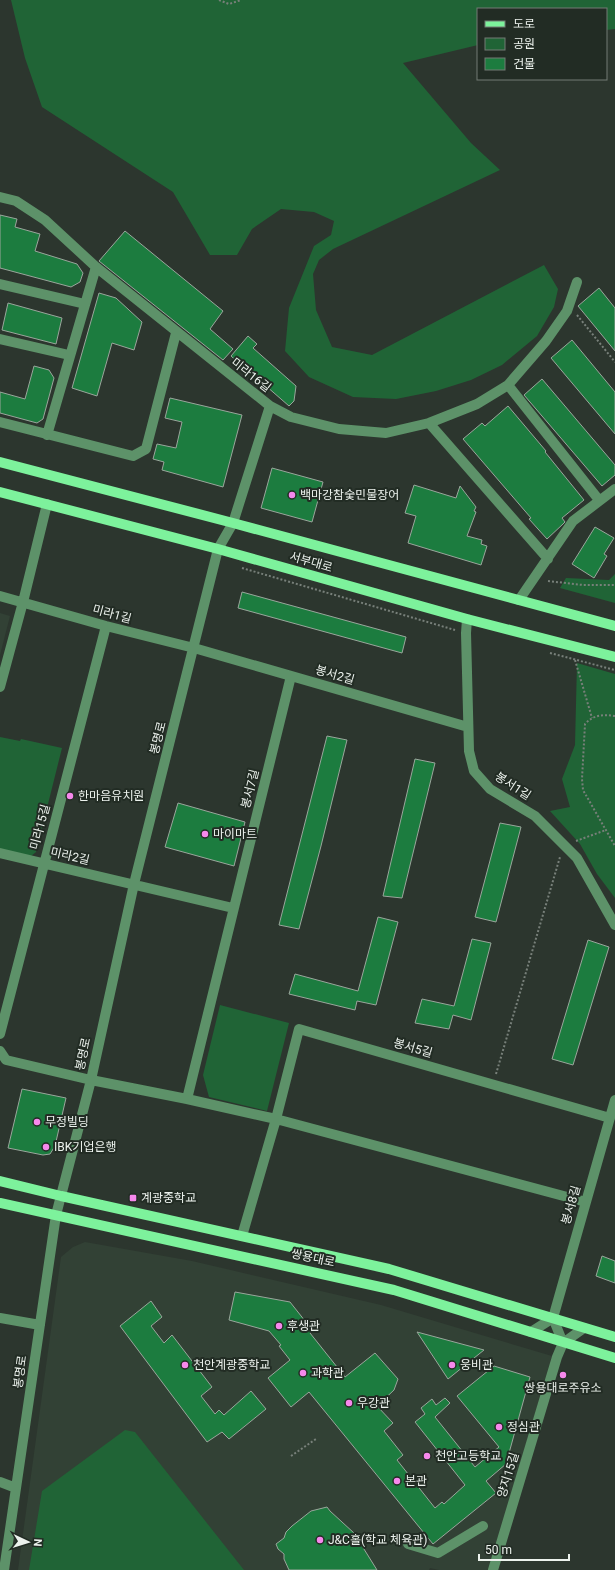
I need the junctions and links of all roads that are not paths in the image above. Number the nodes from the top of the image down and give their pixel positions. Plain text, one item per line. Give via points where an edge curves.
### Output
1 (0, 196) edge
2 (96, 267) junction
3 (577, 282) dead end
4 (0, 284) edge
5 (85, 304) junction
6 (176, 333) junction
7 (0, 339) edge
8 (69, 355) junction
9 (508, 385) junction
10 (270, 406) junction
11 (0, 422) edge
12 (429, 423) junction
13 (47, 435) junction
14 (0, 462) edge
15 (615, 489) edge
16 (0, 492) edge
17 (599, 500) junction
18 (47, 504) junction
19 (233, 523) junction
20 (218, 549) junction
21 (548, 559) junction
22 (0, 596) edge
23 (519, 600) junction
24 (23, 602) junction
25 (467, 619) junction
26 (106, 626) junction
27 (615, 626) edge
28 (194, 648) junction
29 (615, 657) edge
30 (291, 676) junction
31 (0, 687) edge
32 (468, 727) junction
33 (0, 853) edge
34 (44, 863) junction
35 (134, 884) junction
36 (233, 908) junction
37 (615, 925) edge
38 (0, 1034) edge
39 (0, 1051) edge
40 (91, 1080) junction
41 (187, 1099) junction
42 (615, 1100) edge
43 (610, 1118) junction
44 (276, 1119) junction
45 (0, 1181) edge
46 (60, 1196) junction
47 (586, 1202) junction
48 (0, 1203) edge
49 (56, 1215) junction
50 (242, 1236) junction
51 (0, 1318) edge
52 (553, 1318) junction
53 (40, 1325) junction
54 (584, 1328) junction
55 (531, 1332) junction
56 (615, 1337) edge
57 (563, 1343) junction
58 (615, 1358) edge
59 (0, 1482) edge
60 (16, 1488) junction
61 (483, 1526) dead end
62 (408, 1544) dead end
63 (4, 1570) edge
64 (493, 1570) edge

1 - 2 street, 미라16길 via 16,201 45,220
2 - 5 street
2 - 6 street, 미라16길
3 - 9 street via 567,311 546,341
4 - 5 street
5 - 8 street
6 - 10 street, 미라16길
6 - 13 street via 146,449 133,456
7 - 8 street
8 - 13 street
9 - 12 street via 477,404
9 - 17 street
10 - 12 street via 291,417 339,429 386,433
10 - 19 street, 미라16길
11 - 13 street
12 - 21 street
14 - 19 main road, 서부대로
15 - 17 street
16 - 18 main road, 서부대로
17 - 21 street via 573,521
18 - 20 main road, 서부대로
18 - 24 street
19 - 20 street, 미라16길
19 - 23 main road, 서부대로
20 - 25 main road, 서부대로
20 - 28 street, 봉명로
21 - 23 street
22 - 24 street, 미라1길
23 - 27 main road, 서부대로
24 - 26 street, 미라1길
24 - 31 street
25 - 29 main road, 서부대로
25 - 32 street, 봉서1길
26 - 28 street, 미라1길
26 - 34 street, 미라15길
28 - 30 street, 봉서2길
28 - 35 street, 봉명로
30 - 32 street, 봉서2길
30 - 36 street, 봉서7길
32 - 37 street, 봉서1길 via 469,752 474,771 490,789 534,816 577,858
33 - 34 street, 미라2길
34 - 35 street, 미라2길
34 - 38 street, 미라15길
35 - 36 street
35 - 40 street, 봉명로
36 - 41 street, 봉서7길
39 - 40 street via 6,1060
40 - 41 street
40 - 46 street, 봉명로
41 - 44 street
42 - 43 street, 봉서8길
43 - 44 street, 봉서5길 via 299,1029
43 - 47 street, 봉서8길
44 - 47 street
44 - 50 street, 봉서5길
45 - 46 main road, 쌍용대로
46 - 49 street, 봉명로
46 - 50 main road, 쌍용대로
47 - 52 street, 봉서8길
48 - 49 main road, 쌍용대로
49 - 53 street, 봉명로
49 - 55 main road, 쌍용대로 via 394,1290
50 - 52 main road, 쌍용대로 via 390,1269
51 - 53 street
52 - 54 main road, 쌍용대로
52 - 55 street
52 - 57 street
53 - 60 street, 봉명로
54 - 56 main road, 쌍용대로
54 - 57 street
55 - 57 main road, 쌍용대로
57 - 58 main road, 쌍용대로
57 - 64 street, 양지15길
59 - 60 street
60 - 63 street, 봉명로
61 - 62 street via 438,1553

